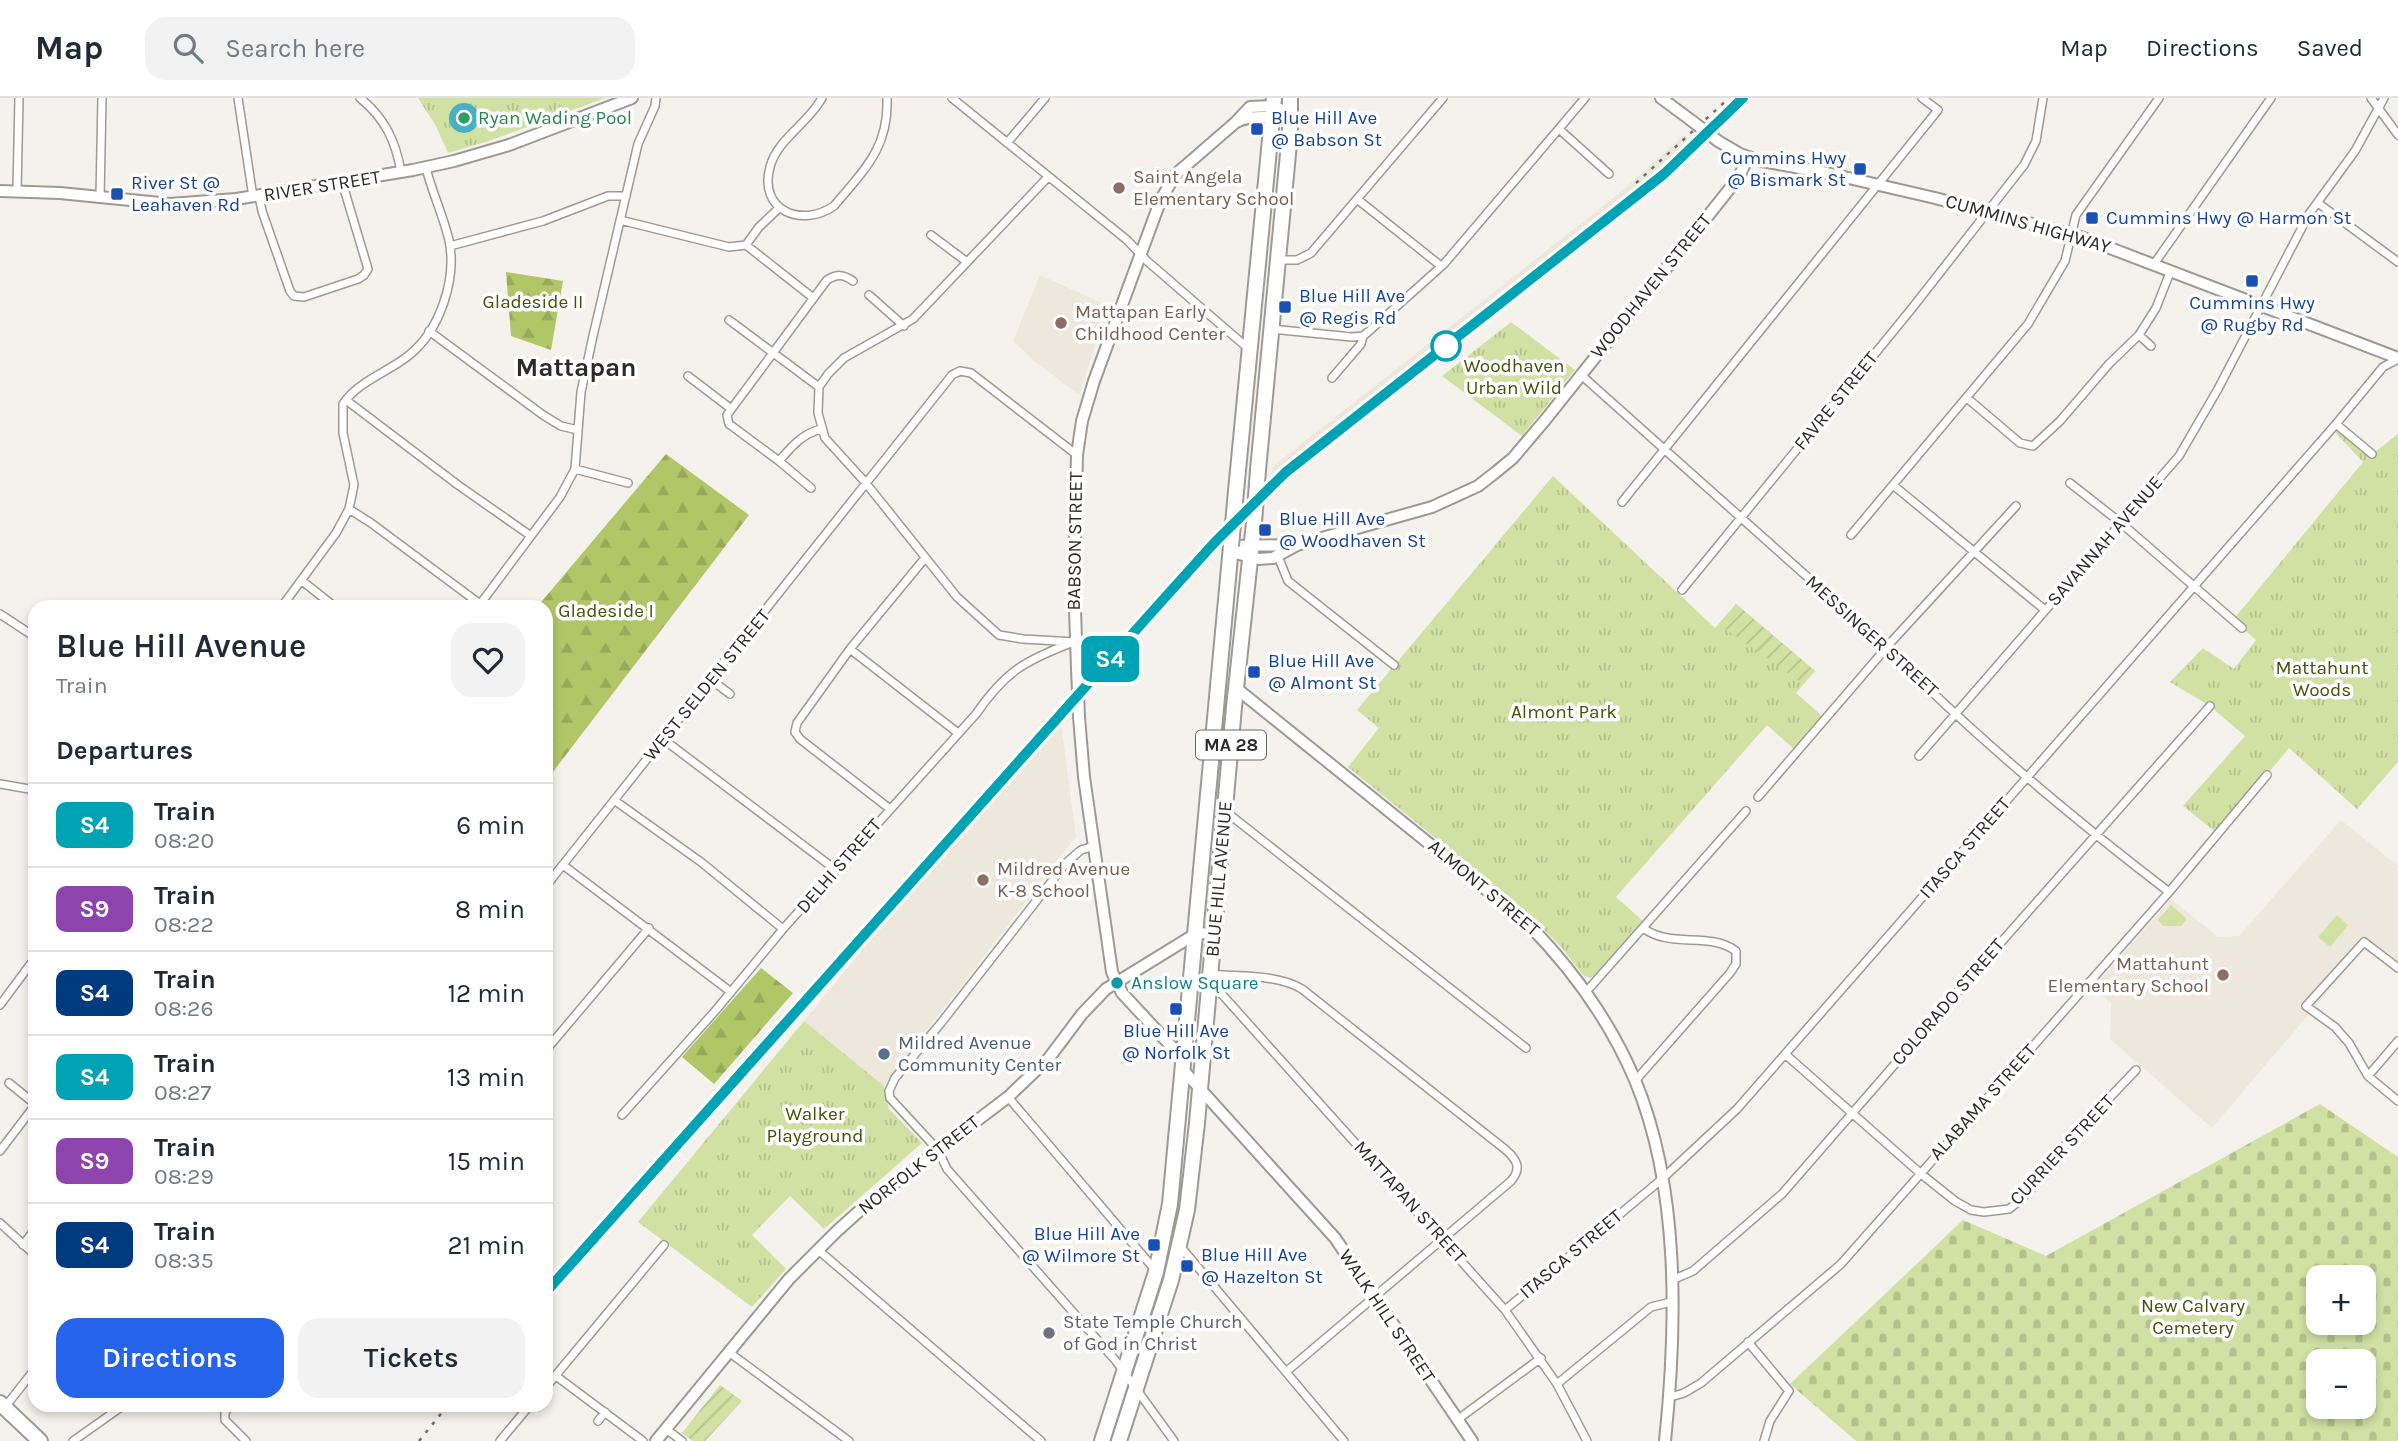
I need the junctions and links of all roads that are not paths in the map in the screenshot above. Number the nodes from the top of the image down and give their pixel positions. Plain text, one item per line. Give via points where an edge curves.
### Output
1 (19, 98) edge
2 (102, 98) edge
3 (238, 98) edge
4 (360, 98) edge
5 (632, 98) edge
6 (656, 98) edge
7 (822, 98) edge
8 (887, 98) edge
9 (952, 98) edge
10 (1045, 98) edge
11 (1251, 98) edge
12 (1443, 98) edge
13 (1585, 98) edge
14 (1661, 98) edge
15 (1922, 98) edge
16 (2043, 98) edge
17 (2158, 98) edge
18 (2271, 98) edge
19 (2371, 98) edge
20 (2384, 98) edge
21 (1290, 106) edge
22 (1273, 107) edge
23 (2378, 109) junction
24 (1245, 110) junction
25 (1236, 122) junction
26 (1559, 129) junction
27 (2398, 135) edge
28 (1007, 143) junction
29 (1748, 158) junction
30 (426, 168) junction
31 (401, 173) junction
32 (1609, 174) dead end
33 (1048, 177) junction
34 (342, 182) junction
35 (1879, 185) junction
36 (0, 191) edge
37 (17, 191) junction
38 (626, 195) junction
39 (256, 196) junction
40 (100, 198) junction
41 (1357, 199) junction
42 (2318, 202) junction
43 (778, 209) junction
44 (1989, 211) junction
45 (620, 220) junction
46 (2072, 234) junction
47 (931, 235) dead end
48 (746, 245) junction
49 (450, 246) junction
50 (1140, 253) junction
51 (1278, 260) junction
52 (967, 262) junction
53 (2398, 262) edge
54 (2154, 264) junction
55 (1441, 267) junction
56 (2171, 270) junction
57 (853, 281) dead end
58 (869, 295) dead end
59 (812, 297) junction
60 (2260, 305) junction
61 (729, 320) dead end
62 (904, 326) junction
63 (1271, 329) junction
64 (429, 331) junction
65 (2139, 335) junction
66 (1363, 336) junction
67 (2151, 346) dead end
68 (1251, 351) junction
69 (772, 354) junction
70 (2398, 359) edge
71 (1580, 374) junction
72 (688, 376) dead end
73 (1332, 378) dead end
74 (819, 387) junction
75 (1967, 398) junction
76 (346, 400) junction
77 (730, 408) junction
78 (2336, 424) junction
79 (821, 429) junction
80 (578, 430) junction
81 (1664, 449) junction
82 (2372, 454) dead end
83 (1077, 455) junction
84 (779, 461) junction
85 (575, 469) junction
86 (865, 482) junction
87 (628, 483) dead end
88 (2070, 483) dead end
89 (1893, 485) junction
90 (811, 488) dead end
91 (1622, 502) dead end
92 (2016, 506) dead end
93 (349, 509) junction
94 (1741, 518) junction
95 (2121, 523) junction
96 (1852, 535) dead end
97 (531, 536) junction
98 (1231, 549) junction
99 (1277, 551) junction
100 (1974, 551) junction
101 (1251, 552) junction
102 (925, 558) junction
103 (301, 580) junction
104 (2194, 585) junction
105 (1682, 590) dead end
106 (287, 600) edge
107 (326, 600) edge
108 (471, 600) edge
109 (483, 600) edge
110 (2045, 610) junction
111 (0, 614) edge
112 (2242, 628) dead end
113 (28, 632) edge
114 (1075, 642) junction
115 (1887, 648) junction
116 (850, 649) junction
117 (1394, 665) dead end
118 (710, 679) junction
119 (1236, 688) junction
120 (730, 694) dead end
121 (2210, 706) dead end
122 (1956, 713) junction
123 (958, 733) junction
124 (663, 739) junction
125 (1919, 756) dead end
126 (2267, 775) dead end
127 (2027, 776) junction
128 (0, 784) edge
129 (28, 789) edge
130 (1758, 797) dead end
131 (614, 800) junction
132 (890, 809) junction
133 (1225, 811) junction
134 (1746, 811) dead end
135 (2095, 835) junction
136 (1094, 846) junction
137 (563, 865) junction
138 (836, 870) junction
139 (553, 877) edge
140 (2169, 892) junction
141 (649, 928) junction
142 (1643, 928) junction
143 (783, 929) junction
144 (1197, 933) junction
145 (1214, 934) junction
146 (28, 968) edge
147 (2398, 968) edge
148 (1210, 977) junction
149 (1116, 983) junction
150 (732, 992) junction
151 (1586, 992) junction
152 (0, 1006) edge
153 (2398, 1041) edge
154 (553, 1042) edge
155 (1526, 1048) dead end
156 (1785, 1054) junction
157 (1184, 1066) junction
158 (2136, 1070) dead end
159 (2368, 1076) junction
160 (1635, 1081) junction
161 (9, 1083) dead end
162 (1200, 1089) junction
163 (1008, 1097) junction
164 (28, 1098) edge
165 (2398, 1101) edge
166 (28, 1113) edge
167 (1851, 1114) junction
168 (622, 1115) dead end
169 (938, 1150) junction
170 (0, 1151) edge
171 (1920, 1173) junction
172 (1662, 1179) junction
173 (0, 1223) edge
174 (28, 1239) edge
175 (1441, 1239) junction
176 (23, 1245) junction
177 (664, 1245) dead end
178 (1180, 1246) junction
179 (28, 1249) edge
180 (817, 1250) junction
181 (1156, 1272) junction
182 (1671, 1280) junction
183 (1376, 1298) junction
184 (1671, 1302) junction
185 (1505, 1310) junction
186 (1748, 1342) junction
187 (730, 1353) junction
188 (1541, 1358) junction
189 (1287, 1371) junction
190 (1124, 1373) junction
191 (556, 1376) junction
192 (28, 1378) edge
193 (553, 1379) edge
194 (1557, 1384) junction
195 (1136, 1390) junction
196 (1670, 1397) junction
197 (2, 1406) edge
198 (114, 1412) edge
199 (227, 1412) edge
200 (524, 1412) edge
201 (605, 1412) junction
202 (1457, 1420) junction
203 (598, 1421) dead end
204 (666, 1429) junction
205 (40, 1441) edge
206 (73, 1441) edge
207 (246, 1441) edge
208 (500, 1441) edge
209 (643, 1441) edge
210 (656, 1441) edge
211 (682, 1441) edge
212 (849, 1441) edge
213 (1041, 1441) edge
214 (1102, 1441) edge
215 (1119, 1441) edge
216 (1174, 1441) edge
217 (1344, 1441) edge
218 (1472, 1441) edge
219 (1587, 1441) edge
220 (1665, 1441) edge
221 (1764, 1441) edge

1 - 37 street
2 - 40 street
3 - 39 street
4 - 31 street via 389,130
5 - 30 main road, RIVER STREET via 509,145
6 - 38 street via 640,137
7 - 43 street via 770,166 767,186
8 - 43 street via 882,142 834,206 813,215
9 - 28 street
10 - 28 street
11 - 24 main road
12 - 41 street
13 - 26 street
14 - 29 main road, CUMMINS HIGHWAY, bridge
15 - 35 street via 1938,110
16 - 44 street, FAVRE STREET via 2032,152
17 - 46 street via 2076,215
18 - 54 street
19 - 23 street
20 - 23 street, SAVANNAH AVENUE
21 - 22 main road
21 - 51 highway, BLUE HILL AVENUE / MA 28
22 - 24 main road via 1254,105
22 - 25 main road
22 - 68 highway, BLUE HILL AVENUE / MA 28
23 - 27 street
23 - 42 street, SAVANNAH AVENUE
24 - 25 main road, BABSON STREET
25 - 50 main road, BABSON STREET via 1176,174
26 - 32 street
26 - 55 street
28 - 33 street
29 - 35 main road, CUMMINS HIGHWAY
29 - 71 main road, WOODHAVEN STREET via 1739,177
30 - 31 main road, RIVER STREET
30 - 49 street
31 - 34 main road, RIVER STREET
33 - 50 street
33 - 52 street
34 - 39 main road, RIVER STREET
34 - 39 street via 367,262 366,272 358,279 304,297 290,291
35 - 44 main road, CUMMINS HIGHWAY
35 - 81 street
36 - 37 main road, RIVER STREET
37 - 40 main road, RIVER STREET
38 - 45 street
38 - 49 street via 608,196
39 - 40 main road, RIVER STREET via 181,204
41 - 51 street via 1311,253 1297,260
41 - 55 street
42 - 53 street
42 - 60 street, SAVANNAH AVENUE
43 - 48 street
44 - 46 main road, CUMMINS HIGHWAY
44 - 94 street, FAVRE STREET
45 - 48 street via 729,247
45 - 80 street via 584,381
46 - 54 main road, CUMMINS HIGHWAY
46 - 75 street via 2065,261 2040,306
47 - 52 street
48 - 59 street
49 - 64 street via 444,302
50 - 68 street
50 - 83 main road, BABSON STREET via 1094,381
51 - 63 highway, BLUE HILL AVENUE / MA 28
52 - 62 street
54 - 56 main road, CUMMINS HIGHWAY
55 - 66 street
56 - 60 main road, CUMMINS HIGHWAY
56 - 65 street
57 - 59 street via 834,276
58 - 62 street
59 - 69 street
60 - 70 main road, CUMMINS HIGHWAY
60 - 95 street, SAVANNAH AVENUE via 2186,445
61 - 69 street
62 - 74 street via 844,358
63 - 66 street
63 - 101 highway, BLUE HILL AVENUE / MA 28, bridge
64 - 76 street via 410,354
64 - 80 street via 543,415
65 - 67 street
65 - 75 street via 2033,446 2020,443
66 - 73 street
68 - 98 highway, BLUE HILL AVENUE / MA 28, bridge
69 - 74 street
69 - 77 street
70 - 78 street, ITASCA STREET via 2383,367
71 - 81 street, MESSINGER STREET
71 - 99 main road, WOODHAVEN STREET via 1513,458 1478,486 1432,507
72 - 77 street
74 - 79 street
75 - 89 street
76 - 93 street via 342,433 354,485
76 - 97 street
77 - 84 street via 729,424
78 - 82 street
78 - 104 street, ITASCA STREET
79 - 84 street via 797,441
79 - 86 street
80 - 85 street
81 - 91 street
81 - 94 street, MESSINGER STREET
83 - 86 street, WEST SELDEN STREET via 971,373 960,371
83 - 114 main road, BABSON STREET
84 - 90 street
85 - 87 street
85 - 97 street
86 - 102 street
86 - 118 street, WEST SELDEN STREET
88 - 95 street
89 - 96 street
89 - 100 street
92 - 100 street
93 - 103 street
93 - 108 street
94 - 105 street, FAVRE STREET
94 - 115 street, MESSINGER STREET
95 - 104 street
95 - 110 street, SAVANNAH AVENUE
97 - 109 street
98 - 101 main road, WOODHAVEN STREET
98 - 144 highway, BLUE HILL AVENUE / MA 28
99 - 101 main road, WOODHAVEN STREET via 1264,559
99 - 117 street via 1289,581
100 - 110 street
100 - 115 street
101 - 119 highway, BLUE HILL AVENUE / MA 28
102 - 114 street via 957,597 999,635
102 - 116 street
103 - 106 street
103 - 107 street
104 - 112 street
104 - 127 street, ITASCA STREET
110 - 122 street, SAVANNAH AVENUE
111 - 113 street
114 - 123 street, DELHI STREET via 1037,656 1012,673
114 - 136 main road, BABSON STREET, bridge via 1084,777
115 - 122 street, MESSINGER STREET
115 - 130 street
116 - 123 street
116 - 132 street via 797,723 796,736
118 - 120 street
118 - 124 street, WEST SELDEN STREET
119 - 133 highway, BLUE HILL AVENUE / MA 28
119 - 151 main road, ALMONT STREET via 1506,903
121 - 135 street, COLORADO STREET
122 - 125 street, SAVANNAH AVENUE
122 - 127 street, MESSINGER STREET
123 - 132 street, DELHI STREET
124 - 131 street, WEST SELDEN STREET
124 - 138 street
126 - 140 street, ALABAMA STREET
127 - 135 street, MESSINGER STREET
127 - 156 street, ITASCA STREET
128 - 129 street
131 - 137 street, WEST SELDEN STREET
131 - 143 street via 701,862
132 - 138 street, DELHI STREET
133 - 145 highway, BLUE HILL AVENUE / MA 28
133 - 155 street
134 - 142 street
135 - 140 street, MESSINGER STREET
135 - 167 street, COLORADO STREET
136 - 149 main road, BABSON STREET
136 - 169 street via 1066,863 895,1078 890,1098
137 - 139 street, WEST SELDEN STREET
137 - 141 street
138 - 143 street, DELHI STREET
140 - 171 street, ALABAMA STREET
141 - 150 street
141 - 154 street
142 - 151 street
142 - 160 street via 1654,936 1720,943 1736,951 1736,964
143 - 150 street, DELHI STREET
144 - 145 main road
144 - 149 main road, NORFOLK STREET
144 - 157 highway, BLUE HILL AVENUE / MA 28
145 - 148 highway, BLUE HILL AVENUE / MA 28
146 - 152 street
147 - 159 street via 2364,942 2306,1006 2335,1027
148 - 162 highway, BLUE HILL AVENUE / MA 28
148 - 175 street, MATTAPAN STREET
148 - 175 street via 1274,980 1303,989 1506,1150 1518,1164 1516,1176
149 - 157 main road, BABSON STREET
149 - 163 main road, NORFOLK STREET via 1096,999 1049,1058
150 - 168 street, DELHI STREET
151 - 160 main road, ALMONT STREET
153 - 159 street
156 - 167 street, CURRIER STREET
156 - 172 street, ITASCA STREET via 1737,1109
157 - 162 main road, WALK HILL STREET
157 - 181 highway, BLUE HILL AVENUE / MA 28 via 1170,1205
158 - 171 street, CURRIER STREET via 2009,1209 1970,1210
159 - 165 street
160 - 172 main road, ALMONT STREET
161 - 164 street
162 - 178 highway, BLUE HILL AVENUE / MA 28
162 - 183 main road, WALK HILL STREET via 1335,1238
163 - 169 main road, NORFOLK STREET
163 - 181 street
166 - 170 street
167 - 171 street, CURRIER STREET
167 - 182 street, COLORADO STREET via 1782,1194 1693,1271
169 - 180 main road, NORFOLK STREET
169 - 190 street via 947,1169
171 - 186 street, ALABAMA STREET via 1842,1264
172 - 182 main road, ALMONT STREET
172 - 185 street, ITASCA STREET
173 - 176 street
174 - 176 street
175 - 183 street
175 - 185 street, MATTAPAN STREET
176 - 179 street
177 - 191 street
178 - 189 street
178 - 195 highway, BLUE HILL AVENUE / MA 28
180 - 187 main road, NORFOLK STREET
180 - 213 street
181 - 190 highway, BLUE HILL AVENUE / MA 28
182 - 184 main road, ALMONT STREET
183 - 189 street
183 - 202 main road, WALK HILL STREET
184 - 194 street via 1651,1307
184 - 196 main road, ALMONT STREET
185 - 188 street, MATTAPAN STREET
186 - 196 street, ALABAMA STREET via 1701,1383
186 - 221 street via 1789,1391 1770,1421
187 - 204 main road, NORFOLK STREET
187 - 212 street
188 - 194 street, MATTAPAN STREET
188 - 202 street
189 - 217 street
190 - 195 street
190 - 214 highway, BLUE HILL AVENUE / MA 28
191 - 193 street
191 - 201 street
192 - 197 street
194 - 219 street, MATTAPAN STREET
195 - 215 highway, BLUE HILL AVENUE / MA 28
195 - 216 street
196 - 220 main road, ALMONT STREET
197 - 205 highway
198 - 206 street
199 - 207 street via 224,1418
200 - 208 street
201 - 203 street
201 - 209 street
202 - 218 main road, WALK HILL STREET
204 - 210 main road, NORFOLK STREET
204 - 211 street

